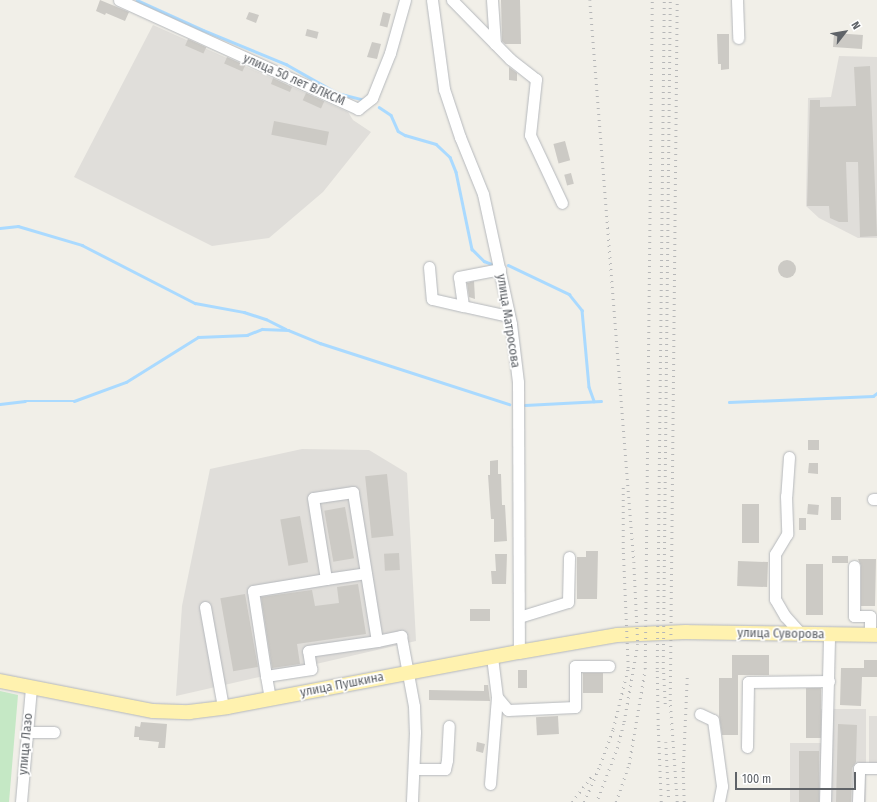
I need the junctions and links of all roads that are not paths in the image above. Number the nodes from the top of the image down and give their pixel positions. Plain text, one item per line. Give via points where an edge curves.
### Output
1 (119, 0) edge
2 (405, 0) edge
3 (432, 0) edge
4 (452, 0) edge
5 (492, 0) edge
6 (737, 0) edge
7 (738, 38) dead end
8 (495, 44) junction
9 (562, 203) dead end
10 (429, 268) dead end
11 (500, 269) junction
12 (463, 306) junction
13 (509, 316) junction
14 (789, 457) dead end
15 (569, 557) dead end
16 (854, 566) dead end
17 (366, 573) junction
18 (326, 579) junction
19 (205, 606) dead end
20 (519, 617) junction
21 (686, 632) joint
22 (801, 634) junction
23 (830, 635) junction
24 (873, 635) edge
25 (377, 641) junction
26 (519, 652) junction
27 (492, 657) junction
28 (609, 666) dead end
29 (407, 673) junction
30 (266, 676) junction
31 (0, 681) edge
32 (829, 681) junction
33 (31, 686) junction
34 (497, 697) junction
35 (270, 698) junction
36 (223, 707) junction
37 (700, 714) dead end
38 (449, 726) dead end
39 (27, 732) junction
40 (54, 732) dead end
41 (747, 748) dead end
42 (877, 768) edge
43 (414, 769) junction
44 (490, 784) dead end
45 (21, 802) edge
46 (412, 802) edge
47 (719, 802) edge
48 (825, 802) edge
49 (858, 802) edge

1 - 2 street, улица 50 лет ВЛКСМ via 358,109 372,98 390,53
3 - 11 street, улица Матросова via 444,89 483,194
4 - 8 street
5 - 8 street
6 - 7 street
8 - 9 street via 536,79 530,135
10 - 12 street via 432,299
11 - 12 street via 459,276
11 - 13 street, улица Матросова
12 - 13 street
13 - 20 street, улица Матросова via 518,382
14 - 22 street via 786,534 775,554 774,599
15 - 20 street via 568,602
16 - 24 street via 854,616 870,616
17 - 18 street
17 - 18 street via 353,492 313,498
17 - 25 street
18 - 30 street via 253,591
19 - 36 street
20 - 26 street, улица Матросова
21 - 22 main road, улица Суворова
21 - 26 main road, улица Пушкина via 617,635
22 - 23 main road, улица Суворова
23 - 24 main road, улица Суворова
23 - 32 street
25 - 29 street via 402,636
25 - 30 street via 308,651 311,669
26 - 27 main road, улица Пушкина
27 - 29 main road, улица Пушкина
27 - 34 street
28 - 34 street via 575,666 575,707 508,710
29 - 35 main road, улица Пушкина
29 - 43 street via 414,706
30 - 35 street
31 - 33 main road, улица Пушкина
32 - 41 street via 748,682
32 - 48 street
33 - 36 main road, улица Пушкина via 153,711 189,712
33 - 39 street, улица Лазо
34 - 44 street
35 - 36 main road, улица Пушкина
37 - 47 street via 713,720 722,786
38 - 43 street via 445,769
39 - 40 street
39 - 45 street, улица Лазо
42 - 49 street via 859,768
43 - 46 street

